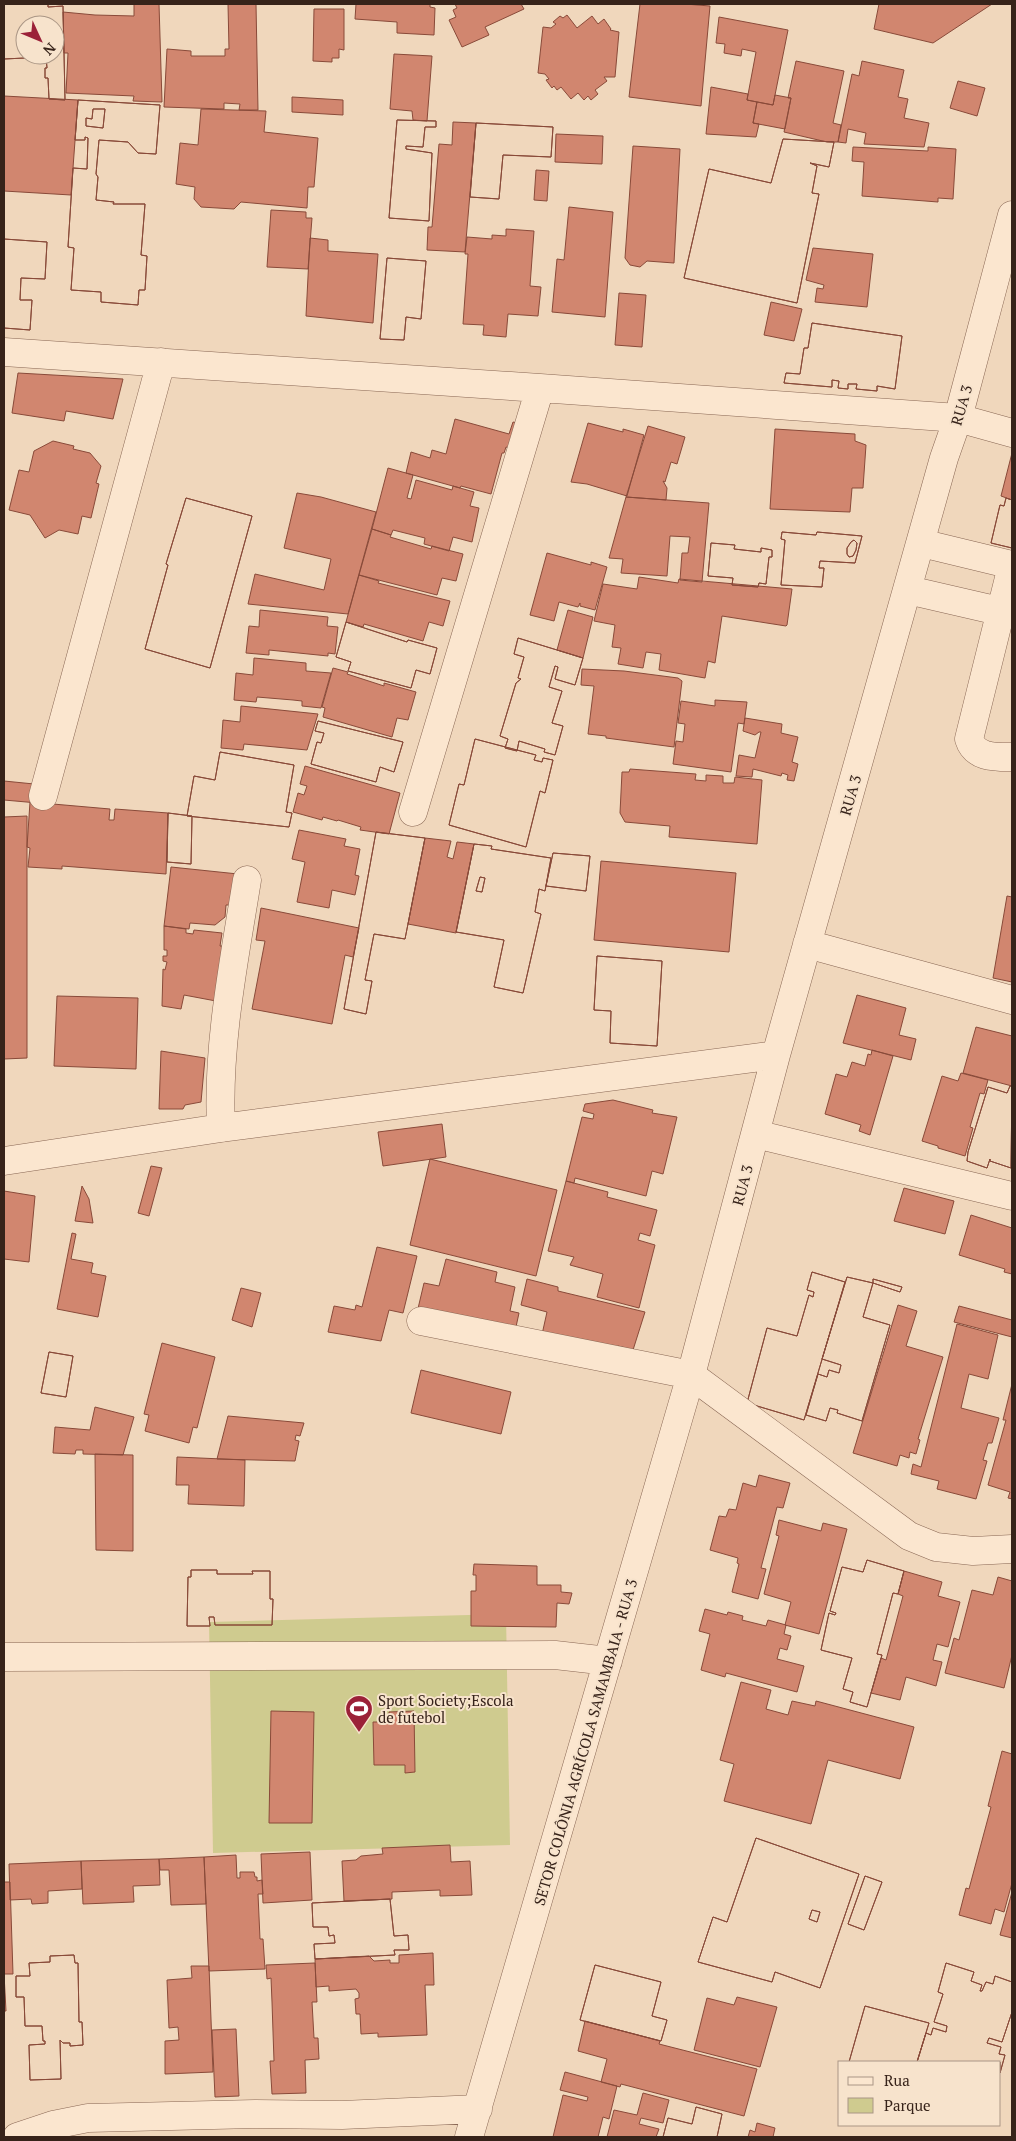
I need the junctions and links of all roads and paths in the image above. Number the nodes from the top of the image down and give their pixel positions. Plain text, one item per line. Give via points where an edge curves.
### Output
1 (1012, 215) edge
2 (4, 352) edge
3 (161, 362) junction
4 (540, 388) junction
5 (958, 418) junction
6 (1012, 433) edge
7 (921, 543) junction
8 (1012, 565) edge
9 (908, 590) junction
10 (1007, 612) edge
11 (1012, 757) edge
12 (43, 796) dead end
13 (413, 812) dead end
14 (247, 880) dead end
15 (807, 944) junction
16 (1012, 1000) edge
17 (776, 1055) junction
18 (221, 1128) junction
19 (755, 1134) junction
20 (4, 1161) edge
21 (1012, 1196) edge
22 (421, 1321) dead end
23 (691, 1375) junction
24 (1012, 1549) edge
25 (4, 1657) edge
26 (608, 1661) junction
27 (478, 2108) junction
28 (188, 2127) edge
29 (17, 2137) edge
30 (469, 2137) edge

1 - 5 street, RUA 3
2 - 3 street
3 - 4 street
3 - 12 street
4 - 5 street
4 - 13 street
5 - 6 street
5 - 7 street, RUA 3
7 - 8 street
7 - 9 street, RUA 3
8 - 10 street
9 - 10 street
9 - 15 street, RUA 3
10 - 11 street via 969,739 978,754
14 - 18 street via 227,1004 219,1100
15 - 16 street
15 - 17 street, RUA 3
17 - 18 street
17 - 19 street, RUA 3
18 - 20 street
19 - 21 street
19 - 23 street, RUA 3
22 - 23 street
23 - 24 street via 909,1536 936,1547 973,1551
23 - 26 street, SETOR COLÔNIA AGRÍCOLA SAMAMBAIA - RUA 3
25 - 26 street via 556,1655
26 - 27 street, SETOR COLÔNIA AGRÍCOLA SAMAMBAIA - RUA 3
27 - 28 street via 342,2115 255,2114
27 - 30 street, SETOR COLÔNIA AGRÍCOLA SAMAMBAIA - RUA 3
28 - 29 street via 88,2118

